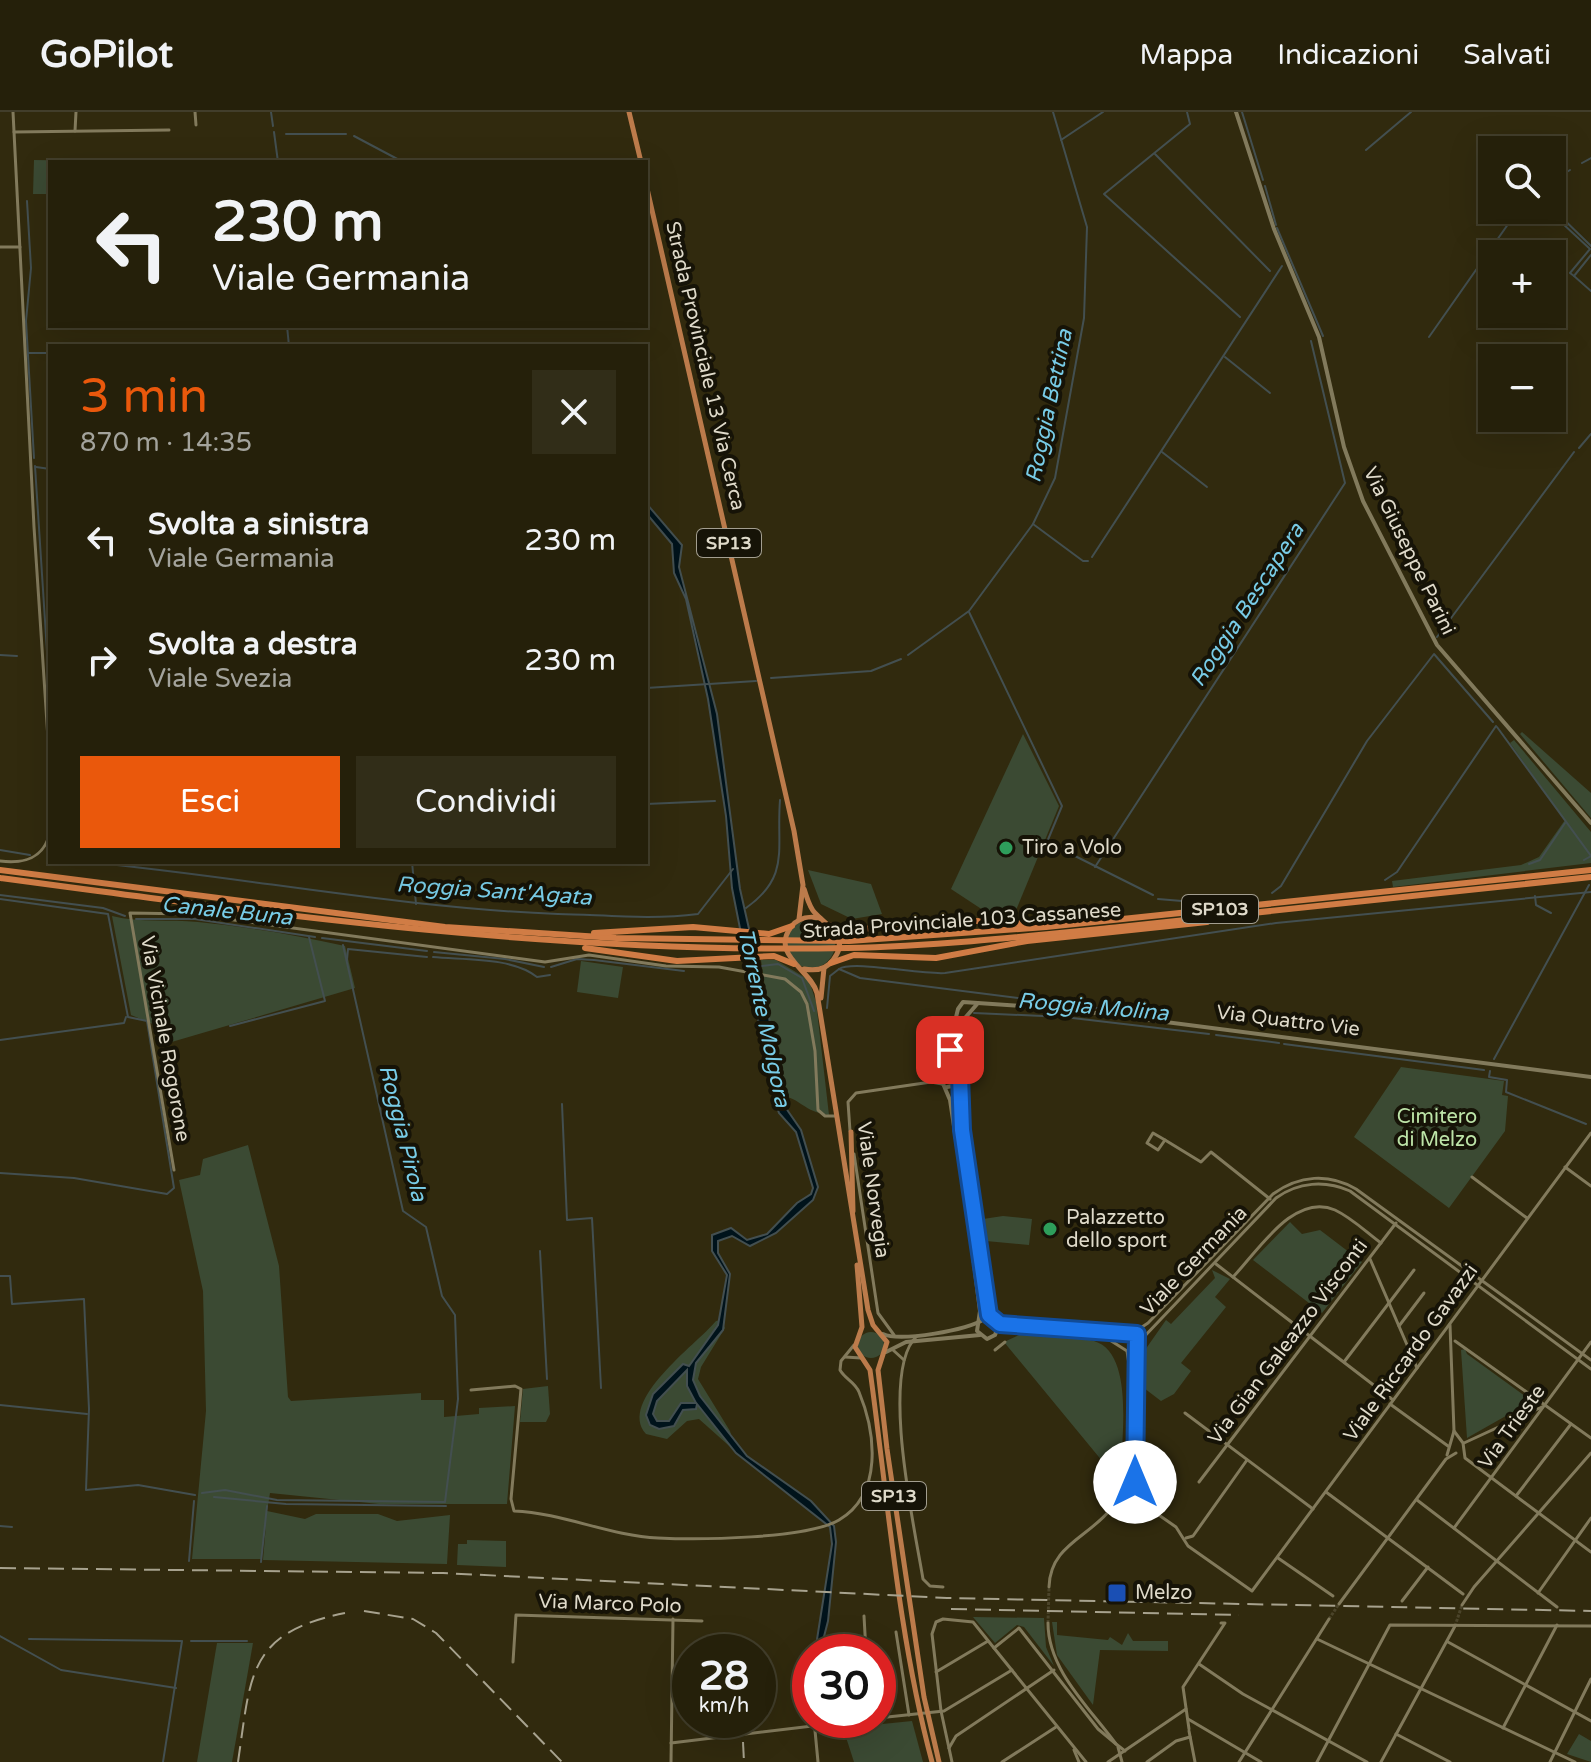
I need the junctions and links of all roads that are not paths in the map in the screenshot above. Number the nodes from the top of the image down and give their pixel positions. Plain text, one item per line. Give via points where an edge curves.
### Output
1 (13, 112) edge
2 (76, 112) edge
3 (195, 112) edge
4 (1236, 112) edge
5 (631, 114) edge
6 (196, 125) dead end
7 (169, 130) dead end
8 (75, 131) junction
9 (14, 132) junction
10 (641, 160) edge
11 (648, 193) edge
12 (0, 247) edge
13 (20, 247) junction
14 (48, 725) edge
15 (1591, 823) edge
16 (48, 837) edge
17 (0, 861) edge
18 (0, 870) edge
19 (1591, 870) edge
20 (1591, 877) edge
21 (0, 878) edge
22 (803, 885) junction
23 (1236, 915) junction
24 (1143, 917) junction
25 (820, 918) junction
26 (799, 920) junction
27 (831, 925) junction
28 (792, 926) junction
29 (483, 929) junction
30 (490, 937) junction
31 (849, 945) junction
32 (794, 964) junction
33 (828, 965) junction
34 (802, 969) junction
35 (981, 1002) junction
36 (821, 1007) junction
37 (955, 1031) junction
38 (950, 1046) junction
39 (958, 1072) junction
40 (941, 1075) junction
41 (1591, 1077) edge
42 (960, 1080) junction
43 (945, 1086) junction
44 (837, 1116) junction
45 (851, 1132) junction
46 (1591, 1133) edge
47 (1165, 1140) junction
48 (1565, 1167) junction
49 (174, 1170) dead end
50 (1472, 1177) dead end
51 (1591, 1186) edge
52 (1271, 1200) junction
53 (852, 1218) junction
54 (1528, 1219) junction
55 (1396, 1222) junction
56 (1381, 1243) junction
57 (1210, 1259) junction
58 (1370, 1259) junction
59 (1215, 1263) junction
60 (1414, 1270) dead end
61 (1233, 1277) junction
62 (1482, 1280) junction
63 (1478, 1285) junction
64 (1424, 1293) dead end
65 (1390, 1302) junction
66 (994, 1321) junction
67 (979, 1323) junction
68 (1450, 1323) junction
69 (1399, 1326) junction
70 (861, 1332) junction
71 (1132, 1332) junction
72 (882, 1333) junction
73 (1125, 1333) junction
74 (996, 1334) junction
75 (920, 1335) junction
76 (980, 1335) junction
77 (1310, 1335) junction
78 (902, 1337) junction
79 (926, 1340) junction
80 (1455, 1341) dead end
81 (912, 1342) junction
82 (1005, 1342) dead end
83 (1591, 1342) edge
84 (854, 1344) junction
85 (1138, 1345) junction
86 (1123, 1348) junction
87 (995, 1350) dead end
88 (907, 1352) junction
89 (1582, 1353) junction
90 (884, 1354) junction
91 (845, 1357) junction
92 (862, 1359) junction
93 (1578, 1360) junction
94 (1591, 1360) edge
95 (1344, 1362) junction
96 (904, 1363) junction
97 (1417, 1368) junction
98 (1591, 1369) edge
99 (471, 1390) dead end
100 (1392, 1402) junction
101 (1546, 1405) junction
102 (1185, 1413) dead end
103 (1571, 1424) junction
104 (1454, 1431) junction
105 (1459, 1438) junction
106 (1591, 1438) edge
107 (1464, 1443) junction
108 (1228, 1444) junction
109 (1449, 1445) junction
110 (1462, 1450) junction
111 (1456, 1453) junction
112 (1591, 1453) edge
113 (1247, 1459) junction
114 (1446, 1459) junction
115 (1583, 1462) junction
116 (1591, 1468) edge
117 (1492, 1478) junction
118 (1199, 1482) dead end
119 (1112, 1484) dead end
120 (1126, 1492) junction
121 (1326, 1492) junction
122 (1118, 1495) junction
123 (1132, 1496) junction
124 (1516, 1496) junction
125 (1416, 1500) junction
126 (1131, 1506) junction
127 (1145, 1506) junction
128 (1123, 1508) junction
129 (1314, 1509) junction
130 (1110, 1510) junction
131 (1538, 1513) junction
132 (1591, 1518) edge
133 (1454, 1528) junction
134 (1186, 1538) junction
135 (1388, 1538) junction
136 (1575, 1540) junction
137 (1591, 1552) edge
138 (1278, 1558) junction
139 (1497, 1559) junction
140 (1428, 1567) junction
141 (903, 1587) junction
142 (943, 1587) dead end
143 (1049, 1587) tunnel mouth
144 (1538, 1593) junction
145 (1463, 1594) dead end
146 (1333, 1596) dead end
147 (1402, 1601) dead end
148 (1339, 1604) tunnel mouth
149 (1462, 1605) tunnel mouth
150 (1557, 1607) dead end
151 (864, 1616) dead end
152 (673, 1619) junction
153 (1329, 1619) tunnel mouth
154 (702, 1621) dead end
155 (1048, 1623) tunnel mouth
156 (1221, 1623) dead end
157 (1557, 1625) junction
158 (1455, 1626) tunnel mouth
159 (1591, 1626) edge
160 (896, 1632) dead end
161 (865, 1634) edge
162 (1317, 1639) junction
163 (988, 1641) junction
164 (1448, 1642) dead end
165 (994, 1648) junction
166 (513, 1662) dead end
167 (1199, 1664) junction
168 (1369, 1664) junction
169 (1012, 1670) junction
170 (1054, 1670) junction
171 (936, 1672) junction
172 (1591, 1679) edge
173 (1526, 1685) junction
174 (1027, 1689) junction
175 (1420, 1690) junction
176 (1186, 1709) junction
177 (941, 1711) junction
178 (1272, 1711) junction
179 (1575, 1712) junction
180 (909, 1715) junction
181 (896, 1716) edge
182 (1188, 1719) junction
183 (1591, 1721) edge
184 (1057, 1726) junction
185 (1503, 1728) junction
186 (792, 1729) edge
187 (1190, 1732) junction
188 (1396, 1734) junction
189 (816, 1738) edge
190 (1328, 1742) junction
191 (671, 1743) junction
192 (1070, 1743) junction
193 (1117, 1746) junction
194 (949, 1751) junction
195 (1125, 1751) junction
196 (1555, 1752) junction
197 (1246, 1753) junction
198 (1119, 1755) junction
199 (1353, 1755) junction
200 (671, 1762) edge
201 (818, 1762) edge
202 (932, 1762) edge
203 (939, 1762) edge
204 (952, 1762) edge
205 (1002, 1762) edge
206 (1079, 1762) edge
207 (1086, 1762) edge
208 (1108, 1762) edge
209 (1122, 1762) edge
210 (1147, 1762) edge
211 (1195, 1762) edge
212 (1239, 1762) edge
213 (1261, 1762) edge
214 (1317, 1762) edge
215 (1349, 1762) edge
216 (1367, 1762) edge
217 (1381, 1762) edge
218 (1450, 1762) edge
219 (1550, 1762) edge
220 (1575, 1762) edge

1 - 9 street
2 - 8 street
3 - 6 street
4 - 15 street, Via Giuseppe Parini via 1267,210 1319,337 1344,447 1363,501 1441,651
5 - 10 main road
7 - 8 street
8 - 9 street
9 - 13 street
11 - 22 main road, Strada Provinciale 13 Via Cerca / SP13
12 - 13 street
13 - 14 street
16 - 17 street via 33,859
18 - 29 highway, Strada Provinciale 103 Cassanese / SP103
19 - 24 highway, Strada Provinciale 103 Cassanese / SP103
20 - 23 highway, Strada Provinciale 103 Cassanese / SP103
21 - 30 highway, Strada Provinciale 103 Cassanese / SP103 via 319,921
22 - 25 main road, Strada Provinciale 13 Via Cerca / SP13
22 - 26 main road, Strada Provinciale 13 Via Cerca / SP13
23 - 31 highway, Strada Provinciale 103 Cassanese / SP103
23 - 33 highway, SP103 via 936,958 854,955
24 - 27 highway, SP103 via 1034,924 934,919 850,931
24 - 31 highway, Strada Provinciale 103 Cassanese / SP103
25 - 26 main road
25 - 27 main road
26 - 28 main road
27 - 33 main road, SP13 via 839,947
28 - 29 highway, SP103 via 779,933 693,927 595,933
28 - 32 main road via 785,949
29 - 31 highway, Strada Provinciale 103 Cassanese / SP103
30 - 31 highway, Strada Provinciale 103 Cassanese / SP103 via 718,949
30 - 32 highway, SP103 via 668,960 774,956
32 - 34 main road
33 - 34 main road
33 - 36 main road, SP13
34 - 36 main road, SP13 via 814,981
35 - 37 street via 972,1006
35 - 37 street via 962,1003
35 - 41 street, Via Quattro Vie
36 - 44 main road, SP13
37 - 38 street
38 - 39 street
38 - 40 street
39 - 40 street via 949,1069
39 - 42 street
40 - 43 street
42 - 43 street via 954,1087
42 - 66 street via 966,1164
43 - 45 street, Viale Norvegia via 931,1082 856,1093 848,1102
43 - 67 street via 970,1232
44 - 49 street, Via Vicinale Rogorone via 818,1110 805,999 785,979 585,955 545,962 194,915 130,913
44 - 53 main road, SP13
45 - 53 main road
45 - 78 street, Viale Norvegia via 878,1313 891,1333
46 - 48 street, Viale Riccardo Gavazzi
47 - 47 street via 1153,1133 1147,1143 1158,1150
47 - 52 street, Viale Germania via 1202,1162 1211,1152
48 - 51 street
48 - 54 street, Viale Riccardo Gavazzi
50 - 54 street
52 - 55 street, Viale Germania via 1299,1180 1334,1180 1356,1189
52 - 57 street, Viale Germania
52 - 59 street, Viale Germania
53 - 70 main road, SP13
53 - 72 main road, SP13 via 869,1316
54 - 62 street, Viale Riccardo Gavazzi
55 - 56 street, Via Gian Galeazzo Visconti
55 - 62 street, Viale Germania
55 - 63 street, Viale Germania
56 - 58 street, Via Gian Galeazzo Visconti
56 - 61 street via 1335,1210 1307,1208 1290,1218
57 - 59 street
57 - 71 street, Viale Germania via 1151,1321
58 - 65 street
58 - 77 street, Via Gian Galeazzo Visconti
59 - 61 street
59 - 85 street, Viale Germania
60 - 65 street
61 - 77 street
62 - 63 street, Viale Riccardo Gavazzi
62 - 89 street, Viale Germania
63 - 68 street, Viale Riccardo Gavazzi
63 - 93 street, Viale Germania
64 - 69 street
65 - 69 street
65 - 95 street
66 - 67 street via 986,1318
66 - 73 street, Viale Germania
66 - 74 street
67 - 75 street
67 - 76 street
68 - 97 street, Viale Riccardo Gavazzi
68 - 104 street
69 - 97 street
70 - 72 main road
70 - 84 main road
71 - 73 street
71 - 85 street
72 - 78 street
72 - 90 main road, SP13
73 - 86 street
74 - 76 street via 988,1339
74 - 86 street via 1005,1329 1046,1330 1105,1337
75 - 78 street
75 - 81 street
76 - 79 street
77 - 95 street
77 - 108 street, Via Gian Galeazzo Visconti
79 - 81 street
79 - 88 street
80 - 101 street
81 - 88 street
81 - 90 street
82 - 87 street
83 - 89 street, Via Trieste
84 - 91 street
84 - 92 main road, SP13
85 - 86 street
85 - 123 street
86 - 120 street via 1130,1371
88 - 96 street
89 - 93 street, Via Trieste
89 - 94 street, Viale Germania
90 - 92 main road via 872,1361
90 - 96 street via 898,1351
90 - 141 main road, SP13 via 878,1372
91 - 92 street
91 - 99 street via 840,1372 860,1395 870,1437 872,1472 866,1488 839,1520 823,1527 717,1538 657,1538 514,1511 521,1389
92 - 141 main road, SP13 via 870,1370
93 - 98 street, Viale Germania
93 - 101 street, Via Trieste
95 - 100 street
96 - 142 street via 898,1410 923,1579
97 - 100 street, Viale Riccardo Gavazzi
100 - 109 street
100 - 121 street, Viale Riccardo Gavazzi
101 - 103 street
101 - 107 street
101 - 117 street, Via Trieste
102 - 108 street
103 - 106 street
103 - 124 street
104 - 105 street
104 - 109 street
105 - 107 street
105 - 109 street
107 - 110 street
108 - 113 street
108 - 118 street, Via Gian Galeazzo Visconti
109 - 111 street
109 - 114 street
110 - 111 street
110 - 117 street
111 - 114 street
112 - 115 street
113 - 129 street
113 - 134 street via 1193,1536
114 - 125 street
115 - 116 street
115 - 131 street
117 - 124 street
117 - 133 street, Via Trieste
119 - 122 street
120 - 122 street
120 - 123 street
121 - 129 street, Viale Riccardo Gavazzi
121 - 135 street
122 - 128 street
122 - 130 street
123 - 126 street
123 - 127 street
124 - 131 street
125 - 133 street
125 - 135 street
126 - 127 street
126 - 128 street
127 - 134 street
128 - 130 street
129 - 138 street, Viale Riccardo Gavazzi
130 - 143 street via 1059,1554
131 - 136 street
131 - 139 street
132 - 136 street
133 - 139 street
134 - 138 street, Viale Riccardo Gavazzi via 1188,1546 1249,1591
135 - 140 street
135 - 148 street
136 - 137 street
136 - 144 street
138 - 146 street
139 - 144 street
139 - 149 street
140 - 145 street
140 - 147 street
141 - 202 main road, SP13
141 - 203 main road, SP13
144 - 150 street
151 - 161 street
152 - 154 street, Via Marco Polo
152 - 166 street, Via Marco Polo via 516,1615
152 - 191 street
153 - 162 street
155 - 193 street via 1053,1657
156 - 167 street via 1221,1633
157 - 159 street
157 - 168 street via 1389,1626
157 - 173 street
158 - 175 street
160 - 180 street
162 - 168 street
162 - 178 street
163 - 165 street
163 - 171 street
163 - 171 street via 973,1622 941,1619 932,1631
164 - 173 street
165 - 169 street
165 - 170 street via 1019,1628
167 - 176 street via 1183,1685
167 - 178 street
168 - 175 street
168 - 190 street
169 - 174 street
169 - 177 street
170 - 174 street
170 - 193 street via 1099,1731
171 - 177 street
172 - 179 street
173 - 179 street
173 - 185 street
174 - 184 street
174 - 194 street via 956,1736
175 - 185 street
175 - 188 street
176 - 182 street
176 - 195 street
177 - 180 street
177 - 194 street
178 - 190 street
178 - 197 street
179 - 183 street
179 - 196 street
180 - 181 street
182 - 187 street
182 - 197 street
184 - 192 street
184 - 205 street
185 - 196 street
186 - 191 street
187 - 210 street
187 - 211 street
188 - 217 street
188 - 218 street
189 - 201 street
190 - 199 street
190 - 214 street
191 - 200 street
192 - 206 street
192 - 207 street
193 - 195 street
193 - 198 street
194 - 204 street
195 - 198 street
196 - 219 street
196 - 220 street
197 - 212 street
197 - 213 street
198 - 208 street
198 - 209 street
199 - 215 street
199 - 216 street

